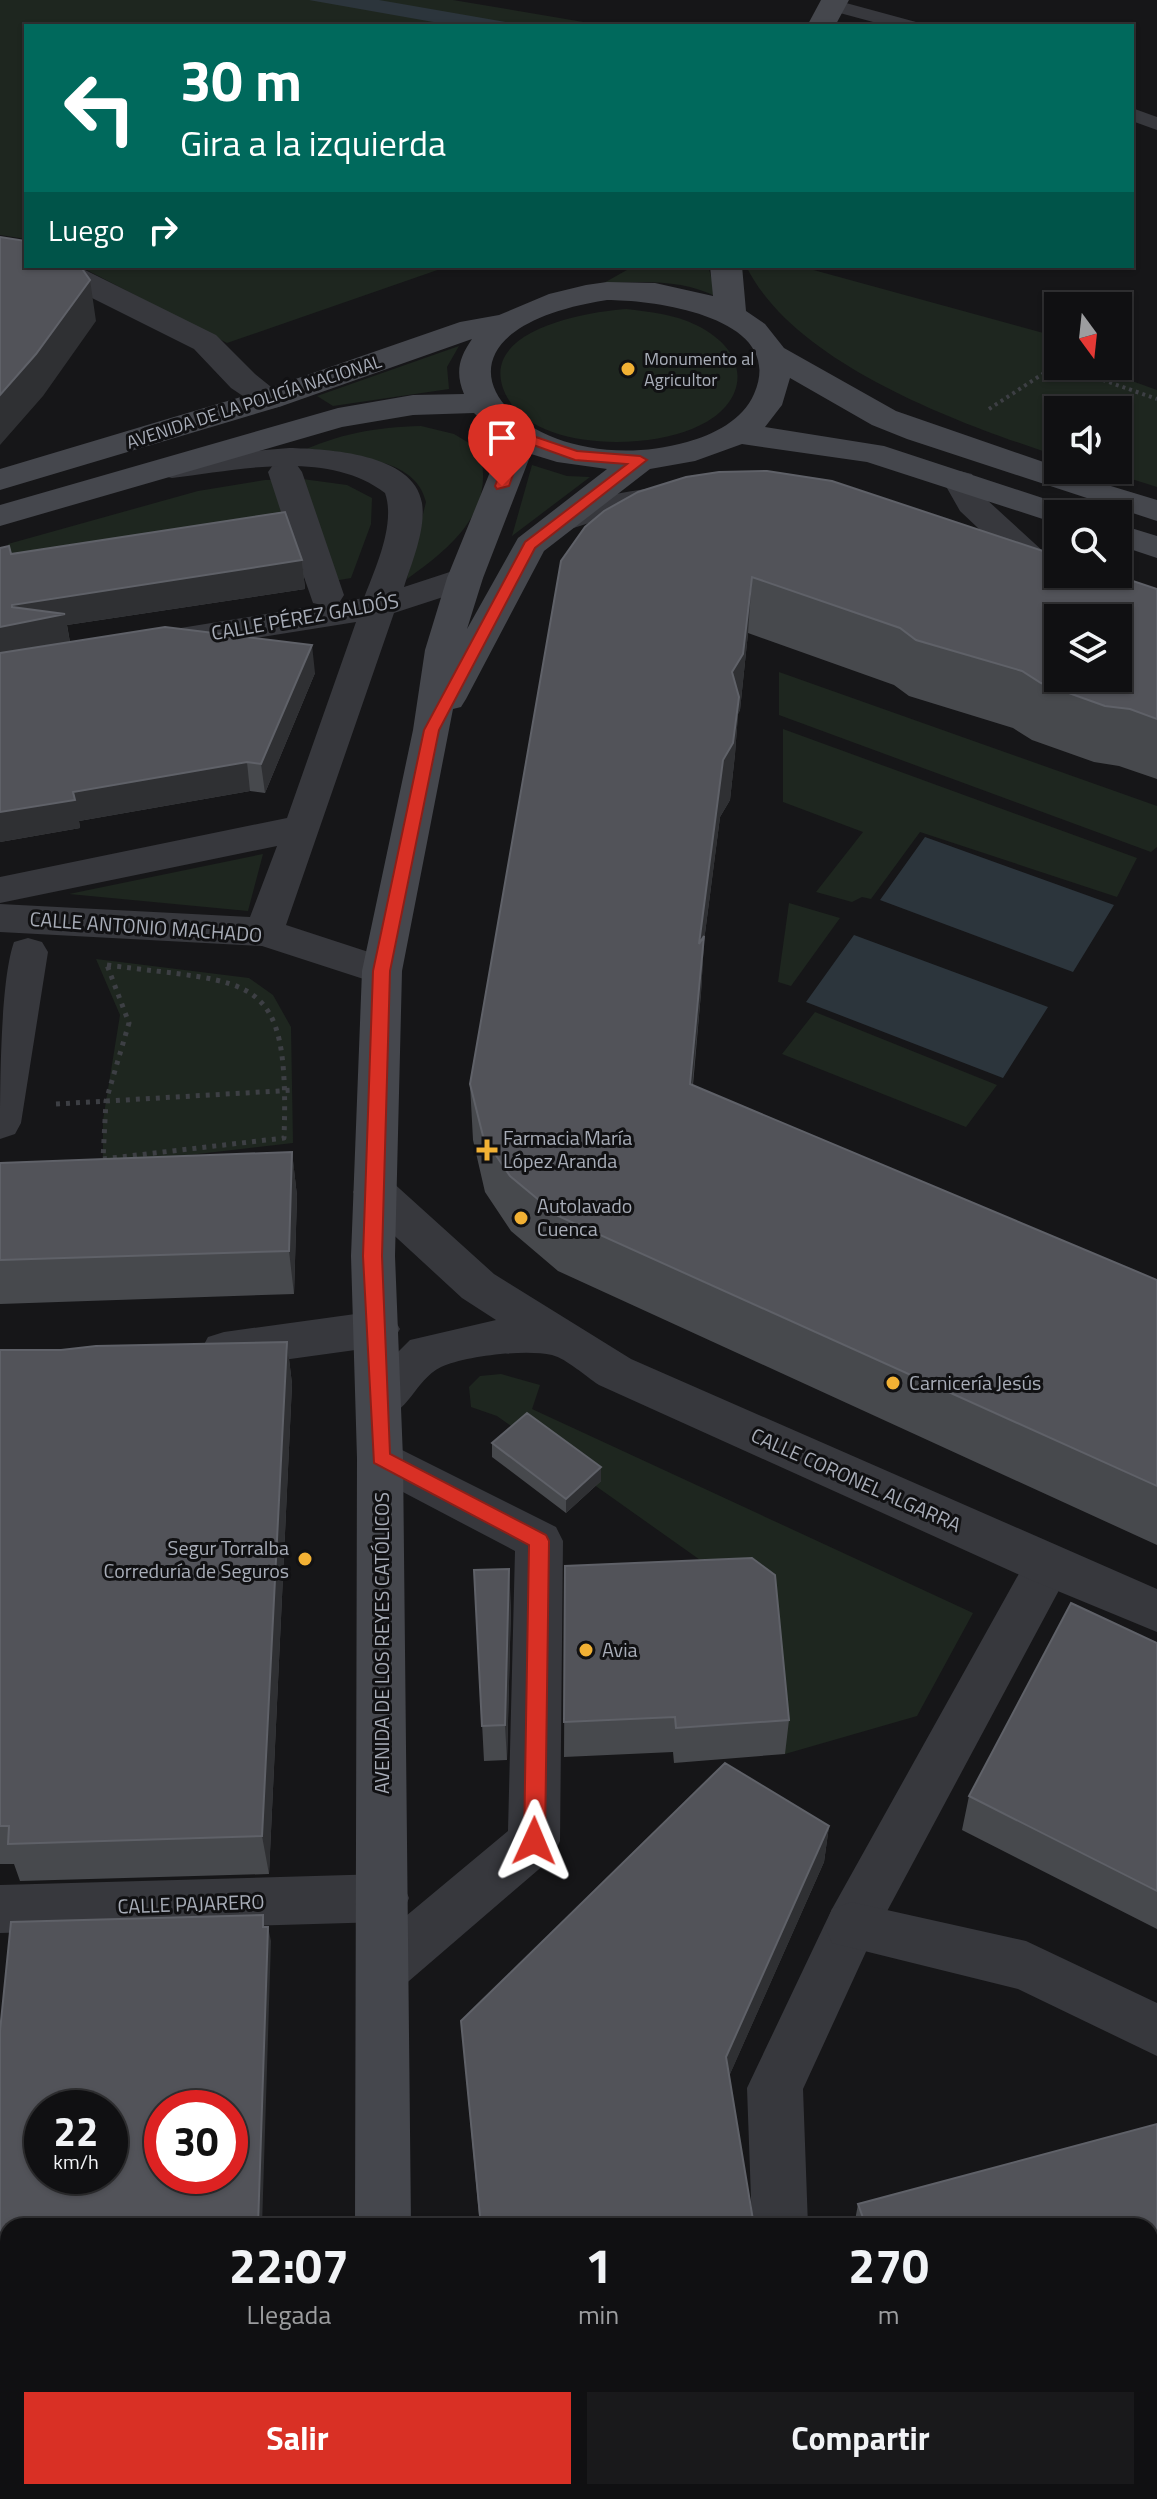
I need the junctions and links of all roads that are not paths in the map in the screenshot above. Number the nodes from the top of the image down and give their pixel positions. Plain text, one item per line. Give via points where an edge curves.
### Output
1 (829, 10) edge
2 (899, 24) edge
3 (1134, 115) edge
4 (1157, 124) edge
5 (57, 268) edge
6 (604, 268) edge
7 (726, 268) edge
8 (564, 298) junction
9 (731, 315) junction
10 (507, 323) junction
11 (771, 354) junction
12 (270, 399) junction
13 (483, 403) junction
14 (738, 433) junction
15 (521, 436) junction
16 (640, 460) junction
17 (172, 468) junction
18 (285, 472) dead end
19 (0, 480) edge
20 (960, 481) junction
21 (712, 489) edge
22 (1044, 509) edge
23 (1157, 511) edge
24 (0, 516) edge
25 (301, 519) junction
26 (558, 523) junction
27 (196, 534) edge
28 (1132, 539) edge
29 (964, 543) edge
30 (1157, 547) edge
31 (465, 578) junction
32 (326, 595) dead end
33 (378, 607) junction
34 (122, 648) edge
35 (432, 730) junction
36 (304, 827) junction
37 (0, 890) edge
38 (0, 918) edge
39 (264, 932) junction
40 (28, 952) dead end
41 (382, 971) junction
42 (0, 1123) edge
43 (375, 1192) junction
44 (377, 1329) junction
45 (561, 1338) junction
46 (178, 1357) edge
47 (379, 1400) junction
48 (380, 1458) junction
49 (1048, 1566) junction
50 (1157, 1611) edge
51 (383, 1898) junction
52 (0, 1909) edge
53 (851, 1926) junction
54 (383, 1969) junction
55 (1157, 2030) edge
56 (383, 2218) edge
57 (780, 2218) edge

1 - 2 lane
3 - 4 lane
5 - 12 street via 205,342 243,381
6 - 8 main road
7 - 9 main road
8 - 9 main road via 607,291 652,292 694,300
8 - 10 main road
9 - 11 main road via 752,329
10 - 12 main road, AVENIDA DE LA POLICÍA NACIONAL via 471,329
10 - 13 main road via 487,341 477,361 475,382
11 - 14 main road via 777,372 770,400
11 - 23 main road via 884,418
12 - 19 main road, AVENIDA DE LA POLICÍA NACIONAL
13 - 15 main road
13 - 17 main road, AVENIDA DE LA POLICÍA NACIONAL via 371,410
14 - 16 main road via 694,452
14 - 20 main road via 872,453
15 - 16 main road via 575,455
15 - 31 main road, AVENIDA DE LOS REYES CATÓLICOS
16 - 26 main road, AVENIDA DE LOS REYES CATÓLICOS
17 - 24 main road, AVENIDA DE LA POLICÍA NACIONAL
17 - 33 street via 300,459 358,465 380,473 402,493 405,509
18 - 25 street
20 - 22 main road
20 - 29 street via 972,504 1059,576
21 - 26 street via 620,503
25 - 27 street
25 - 32 street
26 - 35 main road, AVENIDA DE LOS REYES CATÓLICOS via 530,545
28 - 30 main road
31 - 33 street, CALLE PÉREZ GALDÓS
31 - 35 main road, AVENIDA DE LOS REYES CATÓLICOS via 443,650
33 - 34 street, CALLE PÉREZ GALDÓS
33 - 36 street
35 - 41 main road, AVENIDA DE LOS REYES CATÓLICOS
36 - 37 street, CALLE ANTONIO MACHADO
36 - 39 street
38 - 39 street, CALLE ANTONIO MACHADO
39 - 41 street, CALLE ANTONIO MACHADO
40 - 42 street
41 - 43 main road, AVENIDA DE LOS REYES CATÓLICOS
43 - 44 main road, AVENIDA DE LOS REYES CATÓLICOS
43 - 45 street, CALLE CORONEL ALGARRA via 478,1286
44 - 46 street
44 - 47 main road, AVENIDA DE LOS REYES CATÓLICOS
45 - 47 street via 502,1336 426,1353
45 - 49 street, CALLE CORONEL ALGARRA via 615,1372
47 - 48 main road, AVENIDA DE LOS REYES CATÓLICOS
48 - 51 main road, AVENIDA DE LOS REYES CATÓLICOS
48 - 54 street via 539,1541 534,1841
49 - 50 street, CALLE CORONEL ALGARRA
49 - 53 street
51 - 52 street, CALLE PAJARERO
51 - 54 main road, AVENIDA DE LOS REYES CATÓLICOS
53 - 55 street via 1026,1966
53 - 57 street via 775,2088
54 - 56 main road, AVENIDA DE LOS REYES CATÓLICOS

